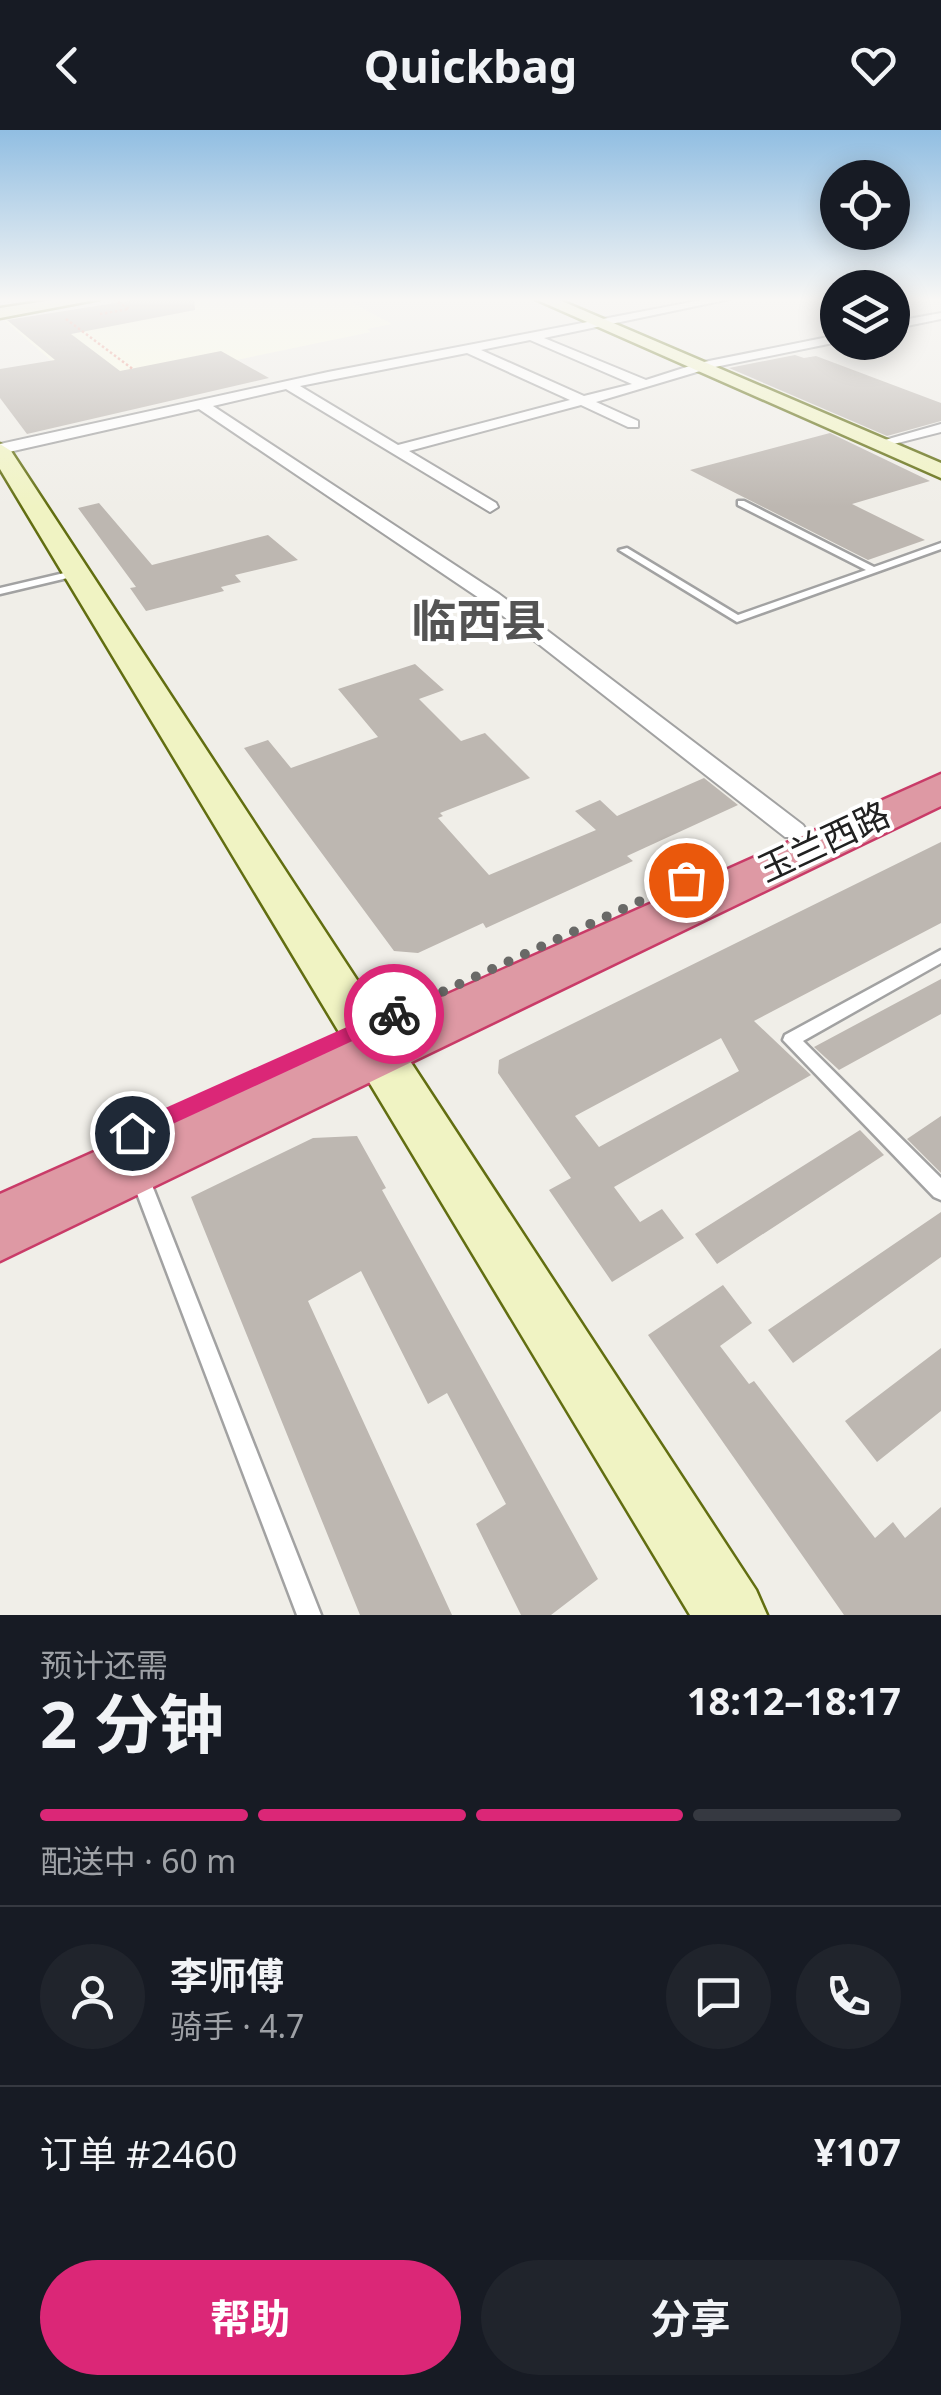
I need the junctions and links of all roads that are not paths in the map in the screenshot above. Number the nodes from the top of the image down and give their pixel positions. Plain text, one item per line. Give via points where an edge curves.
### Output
1 (366, 368) edge
2 (512, 368) edge
3 (607, 368) edge
4 (700, 368) edge
5 (701, 368) edge
6 (288, 384) junction
7 (644, 384) junction
8 (583, 400) junction
9 (200, 403) junction
10 (633, 424) dead end
11 (941, 428) edge
12 (878, 444) junction
13 (0, 450) edge
14 (396, 450) junction
15 (941, 471) edge
16 (741, 504) dead end
17 (490, 507) dead end
18 (941, 546) edge
19 (624, 550) dead end
20 (873, 570) junction
21 (76, 573) junction
22 (0, 591) edge
23 (941, 766) edge
24 (941, 788) edge
25 (794, 832) junction
26 (941, 956) edge
27 (370, 1040) junction
28 (135, 1165) junction
29 (941, 1191) edge
30 (0, 1193) edge
31 (0, 1228) edge
32 (309, 1615) edge
33 (731, 1615) edge

1 - 6 street
2 - 8 street
3 - 7 street
4 - 7 street
5 - 12 street
6 - 9 street
6 - 14 street
7 - 8 street
8 - 10 street
8 - 14 street
9 - 13 street
9 - 25 street via 492,598
11 - 12 street
12 - 15 street
13 - 21 street
14 - 17 street
16 - 20 lane
18 - 20 lane
19 - 20 lane via 736,619
21 - 22 lane
21 - 27 street
23 - 25 highway, 玉兰西路
24 - 27 highway, 玉兰西路
25 - 27 highway, 玉兰西路
26 - 29 lane via 791,1040
27 - 28 highway, 玉兰西路
27 - 30 highway, 玉兰西路
27 - 33 street
28 - 31 highway, 玉兰西路
28 - 32 lane

